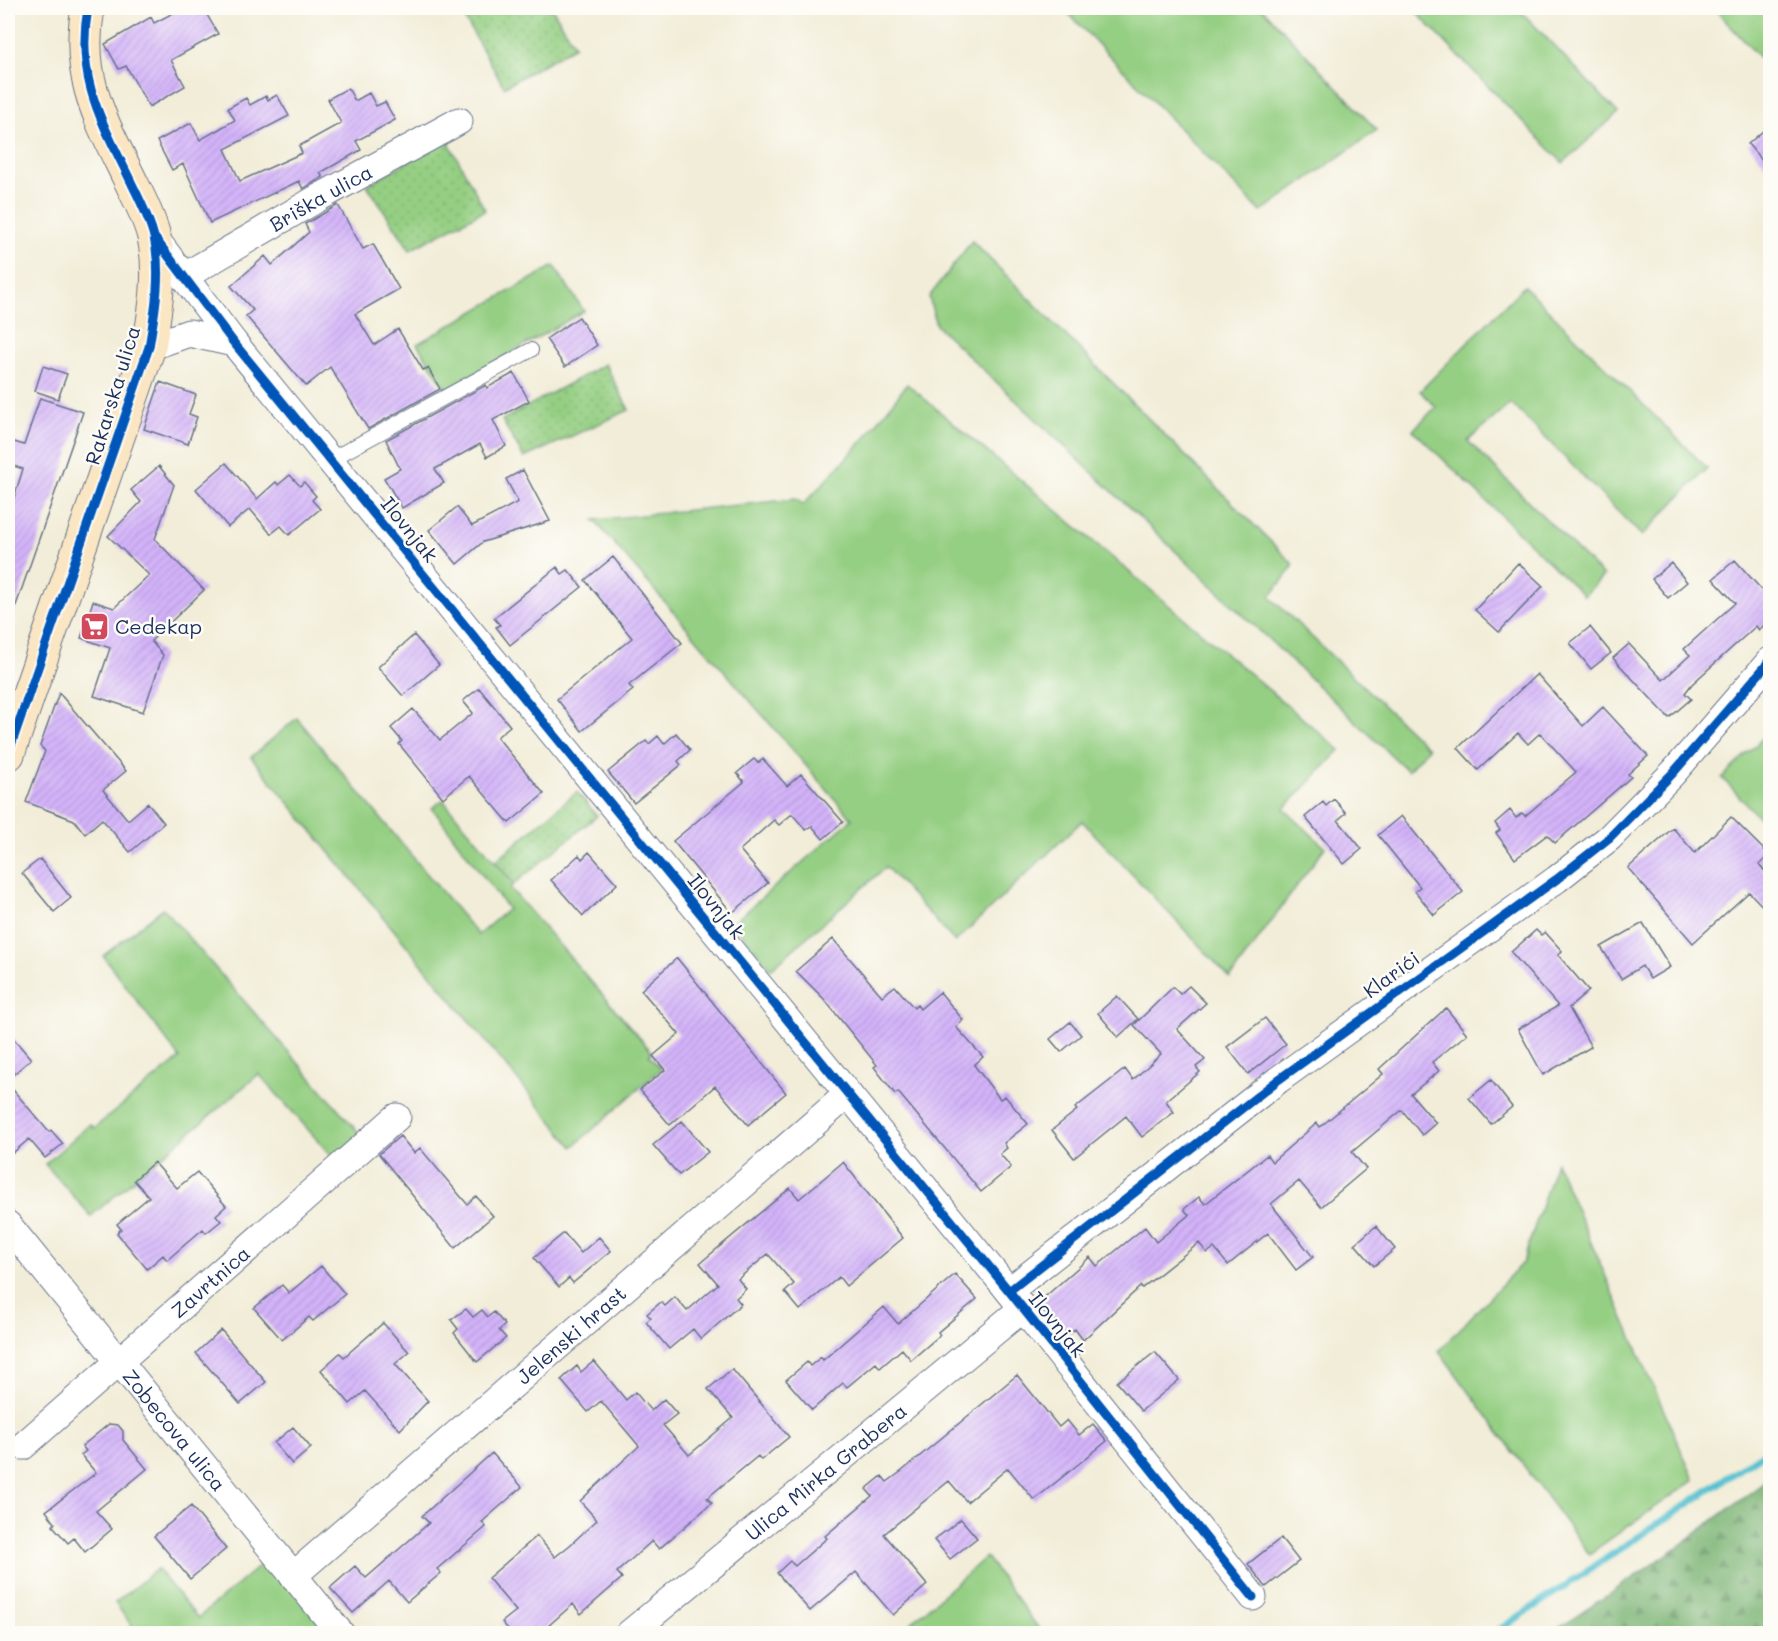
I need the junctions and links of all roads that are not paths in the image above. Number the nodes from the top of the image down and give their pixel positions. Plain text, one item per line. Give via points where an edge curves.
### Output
1 (88, 8) edge
2 (459, 121) dead end
3 (154, 237) junction
4 (183, 276) junction
5 (234, 343) junction
6 (149, 347) junction
7 (531, 350) dead end
8 (330, 460) junction
9 (1770, 661) edge
10 (8, 754) edge
11 (848, 1094) junction
12 (397, 1117) dead end
13 (8, 1225) edge
14 (1016, 1300) junction
15 (118, 1361) junction
16 (23, 1446) dead end
17 (293, 1576) junction
18 (1253, 1597) dead end
19 (341, 1634) edge
20 (629, 1634) edge

1 - 3 main road, Rakarska ulica via 84,57 93,101
2 - 4 street, Briška ulica
3 - 4 street, Ilovnjak
3 - 6 main road, Rakarska ulica via 158,286
4 - 5 street, Ilovnjak
5 - 6 street via 189,333
5 - 8 street, Ilovnjak
6 - 10 main road, Rakarska ulica
7 - 8 lane
8 - 11 street, Ilovnjak
9 - 14 street, Klarići via 1673,773 1609,838 1278,1080
11 - 14 street, Ilovnjak
11 - 17 street, Jelenski hrast
12 - 15 street, Zavrtnica
13 - 15 street, Zobecova ulica
14 - 18 street, Ilovnjak
14 - 20 street, Ulica Mirka Grabera
15 - 16 street, Zavrtnica
15 - 17 street, Zobecova ulica
17 - 19 street, Zobecova ulica

